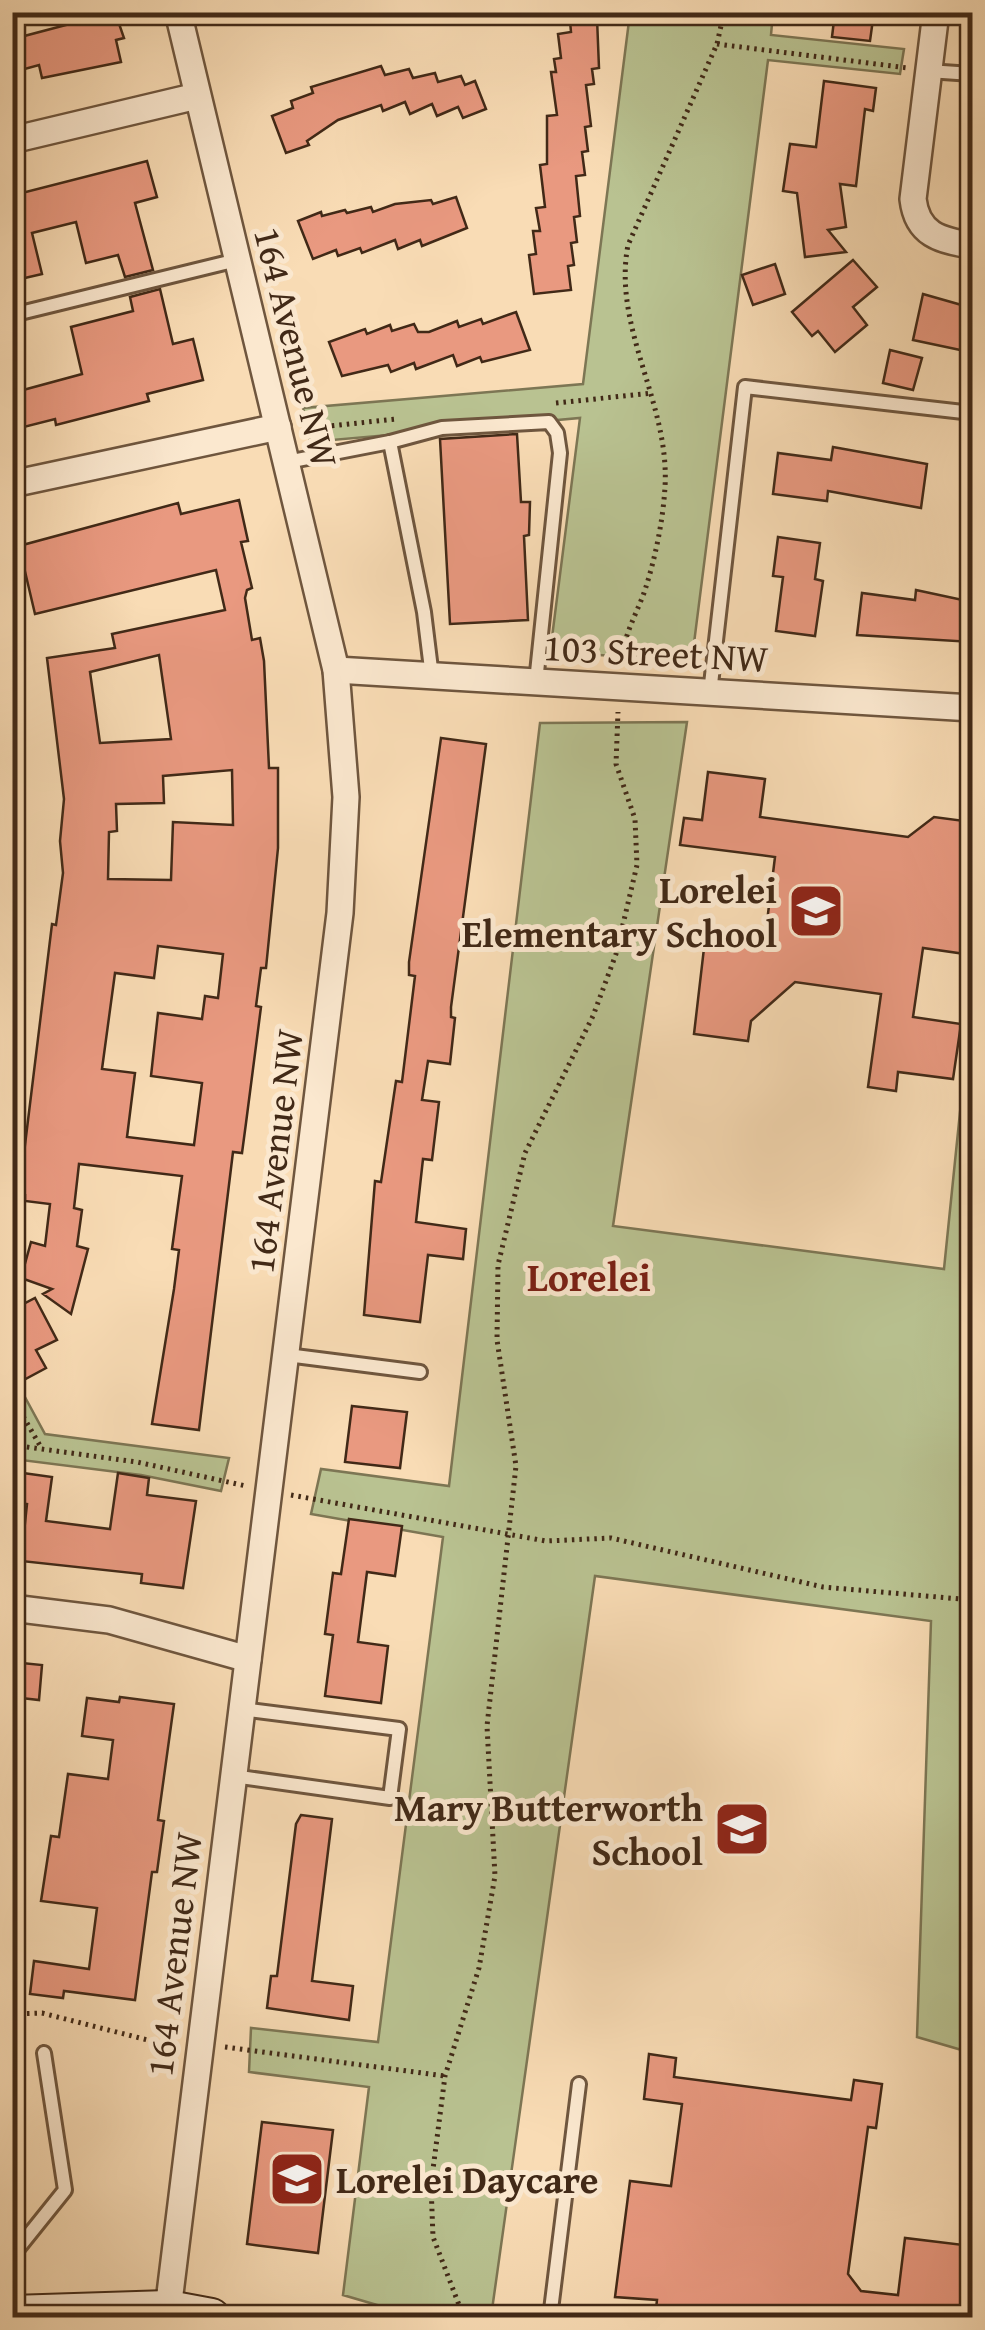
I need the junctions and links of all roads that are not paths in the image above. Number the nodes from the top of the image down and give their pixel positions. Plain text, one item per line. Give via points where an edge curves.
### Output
1 (178, 12) edge
2 (936, 12) edge
3 (928, 70) junction
4 (972, 74) edge
5 (197, 96) junction
6 (12, 140) edge
7 (972, 245) edge
8 (237, 260) junction
9 (12, 316) edge
10 (972, 412) edge
11 (278, 427) junction
12 (390, 442) junction
13 (287, 462) junction
14 (12, 484) edge
15 (336, 670) junction
16 (432, 677) junction
17 (536, 682) junction
18 (710, 693) junction
19 (972, 708) edge
20 (287, 1355) junction
21 (420, 1372) dead end
22 (12, 1608) edge
23 (248, 1659) junction
24 (241, 1709) junction
25 (233, 1776) junction
26 (44, 2053) dead end
27 (579, 2084) dead end
28 (12, 2256) edge
29 (168, 2310) junction
30 (12, 2315) edge
31 (212, 2318) edge
32 (550, 2318) edge

1 - 5 street, 164 Avenue NW
2 - 3 street
3 - 4 lane
3 - 7 street via 913,199 920,226
5 - 6 street
5 - 8 street, 164 Avenue NW
8 - 9 lane
8 - 11 street, 164 Avenue NW
10 - 18 lane via 744,387
11 - 13 street, 164 Avenue NW
11 - 14 street
12 - 13 lane
12 - 16 lane
12 - 17 lane via 442,428 550,422 557,433
13 - 15 street, 164 Avenue NW
15 - 16 street, 103 Street NW
15 - 20 street, 164 Avenue NW via 345,856
16 - 17 street, 103 Street NW
17 - 18 street, 103 Street NW
18 - 19 street, 103 Street NW
20 - 21 lane
20 - 23 street, 164 Avenue NW
22 - 23 street via 108,1620
23 - 24 street, 164 Avenue NW
24 - 25 street, 164 Avenue NW
24 - 25 lane via 399,1729 390,1798
25 - 29 street, 164 Avenue NW
26 - 28 lane via 65,2190
27 - 32 lane
29 - 30 street
29 - 31 street

